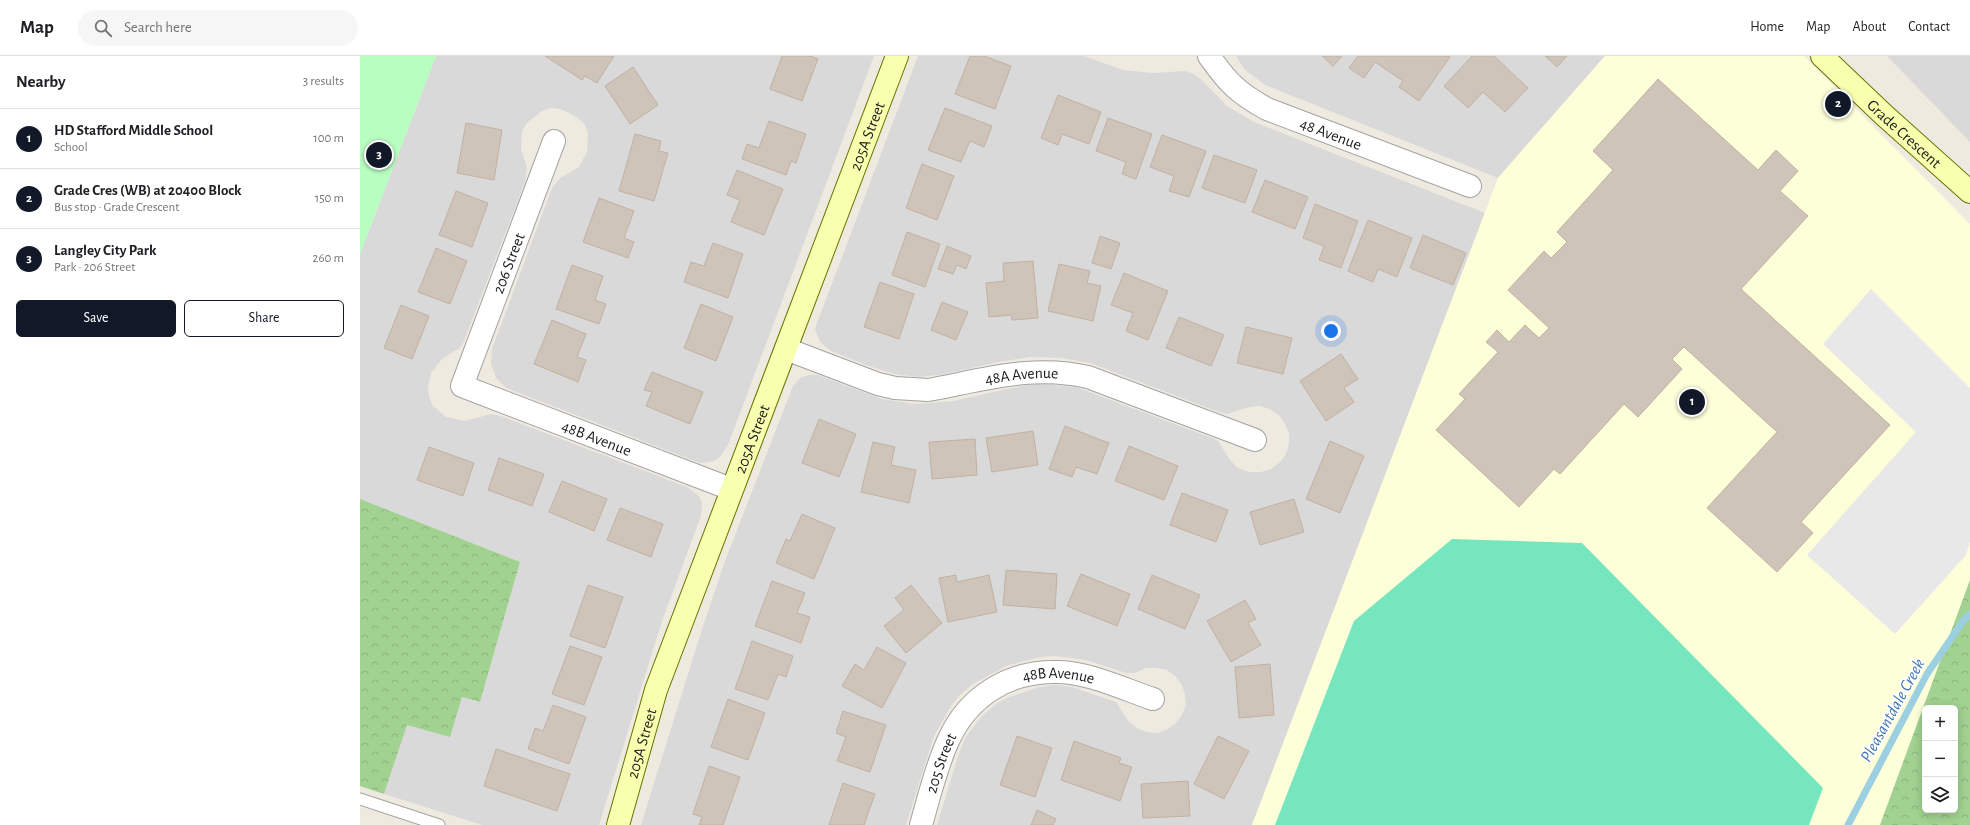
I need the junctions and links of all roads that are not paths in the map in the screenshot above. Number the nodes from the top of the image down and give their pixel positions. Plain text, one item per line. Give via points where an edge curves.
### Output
1 (897, 56) edge
2 (1209, 56) edge
3 (1822, 56) edge
4 (554, 141) dead end
5 (1470, 186) dead end
6 (1970, 192) edge
7 (786, 349) junction
8 (462, 386) joint
9 (1255, 440) dead end
10 (731, 489) junction
11 (1153, 699) dead end
12 (969, 706) joint
13 (360, 799) edge
14 (439, 825) edge
15 (618, 825) edge
16 (921, 825) edge

1 - 7 street, 205A Street
2 - 5 street, 48 Avenue via 1224,78 1244,97 1267,109
3 - 6 street, Grade Crescent
4 - 8 street, 206 Street
7 - 9 street, 48A Avenue via 878,384 912,389 928,390 1030,371 1067,372 1088,377
7 - 10 street, 205A Street
8 - 10 street, 48B Avenue
10 - 15 street, 205A Street via 656,690
11 - 12 street, 48B Avenue via 1086,677 1060,672 1014,678
12 - 16 street, 205 Street via 947,742
13 - 14 lane

